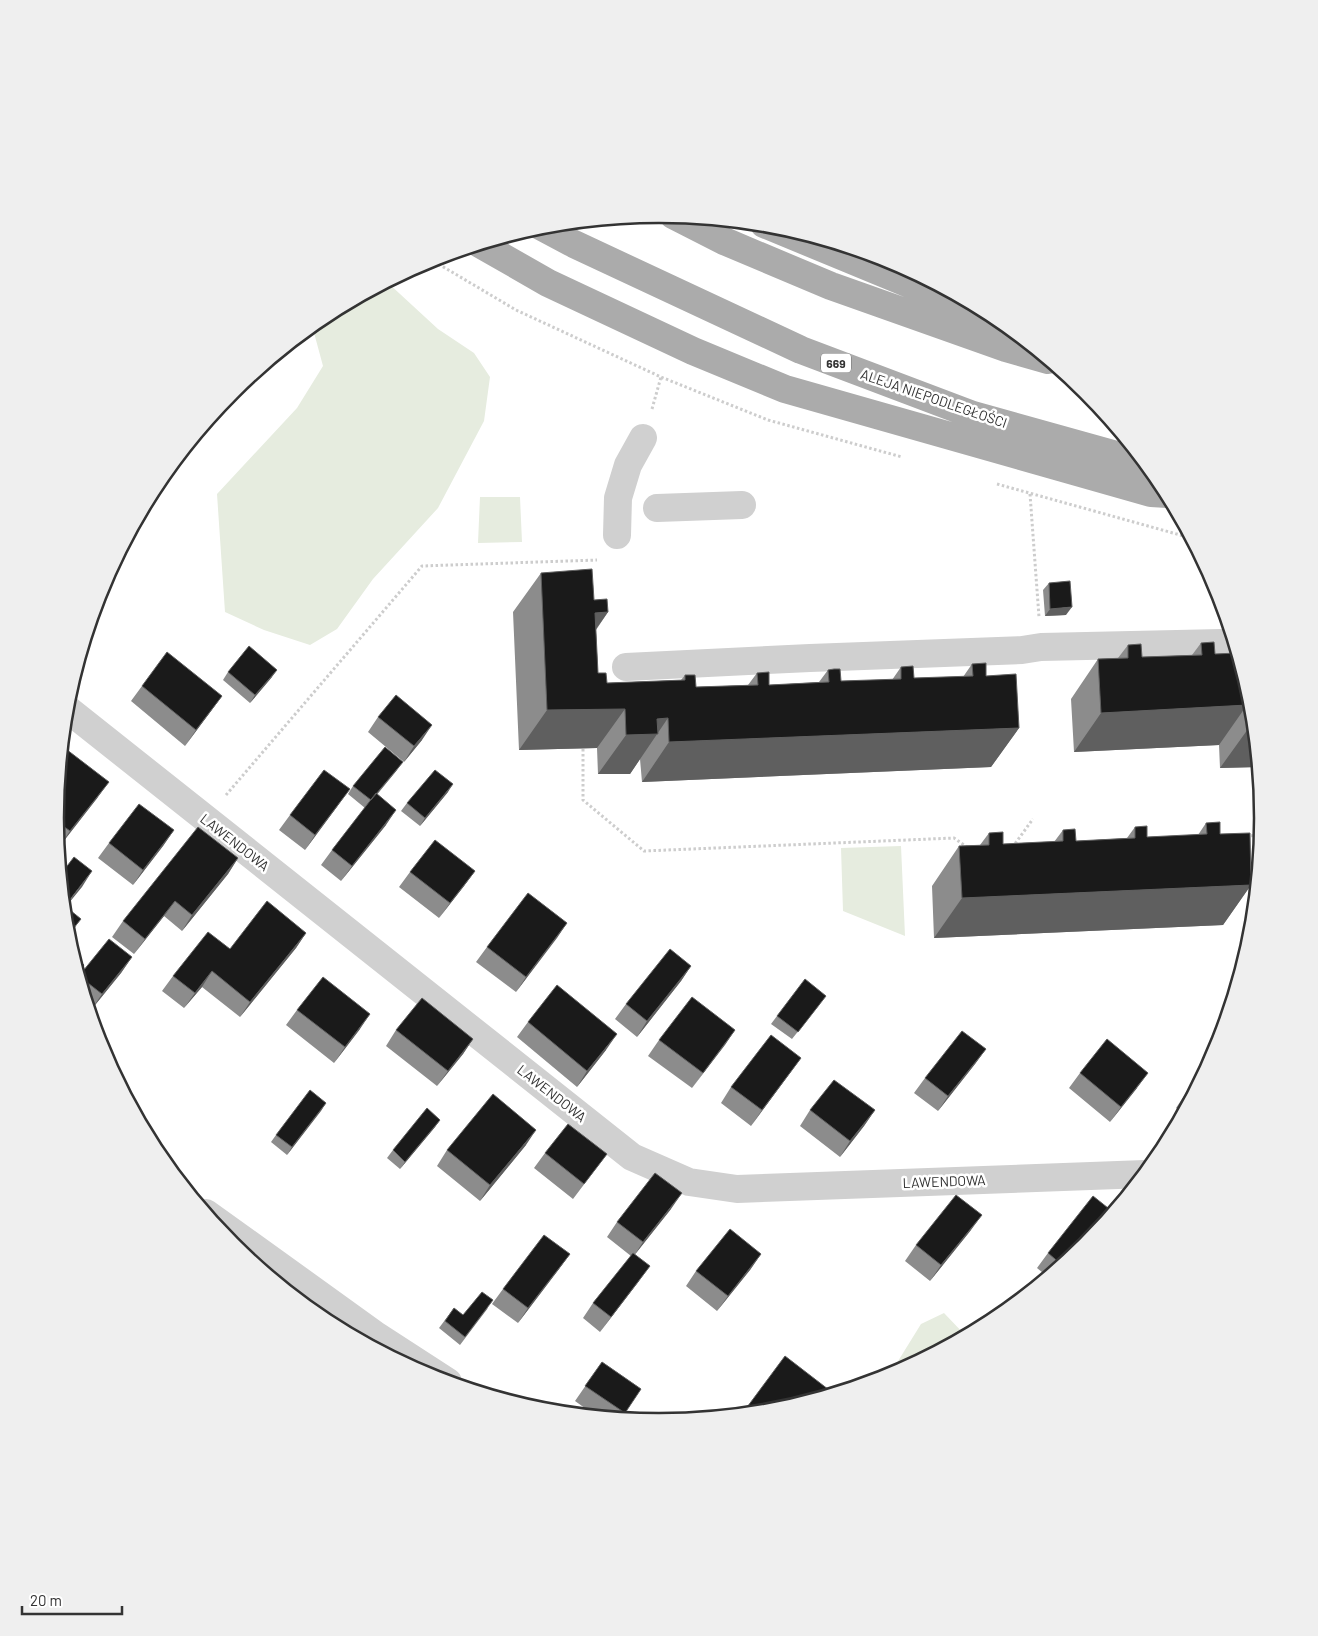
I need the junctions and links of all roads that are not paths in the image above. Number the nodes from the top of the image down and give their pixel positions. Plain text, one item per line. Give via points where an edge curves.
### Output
1 (691, 224) edge
2 (552, 233) edge
3 (806, 241) edge
4 (487, 248) edge
5 (964, 307) edge
6 (1033, 356) edge
7 (643, 438) dead end
8 (1134, 460) edge
9 (1158, 493) edge
10 (742, 505) dead end
11 (657, 508) dead end
12 (617, 535) dead end
13 (1228, 644) edge
14 (626, 667) dead end
15 (73, 714) edge
16 (1135, 1174) edge
17 (230, 1230) edge
18 (415, 1361) edge

1 - 6 main road via 830,286
2 - 8 main road, ALEJA NIEPODLEGŁOŚCI / 669 via 801,350 973,415
3 - 5 main road
4 - 9 main road via 548,283 693,351 785,389
7 - 12 street via 628,465 618,498
10 - 11 street
13 - 14 street via 1041,647
15 - 16 street, LAWENDOWA via 632,1156 688,1182 737,1189
17 - 18 street

